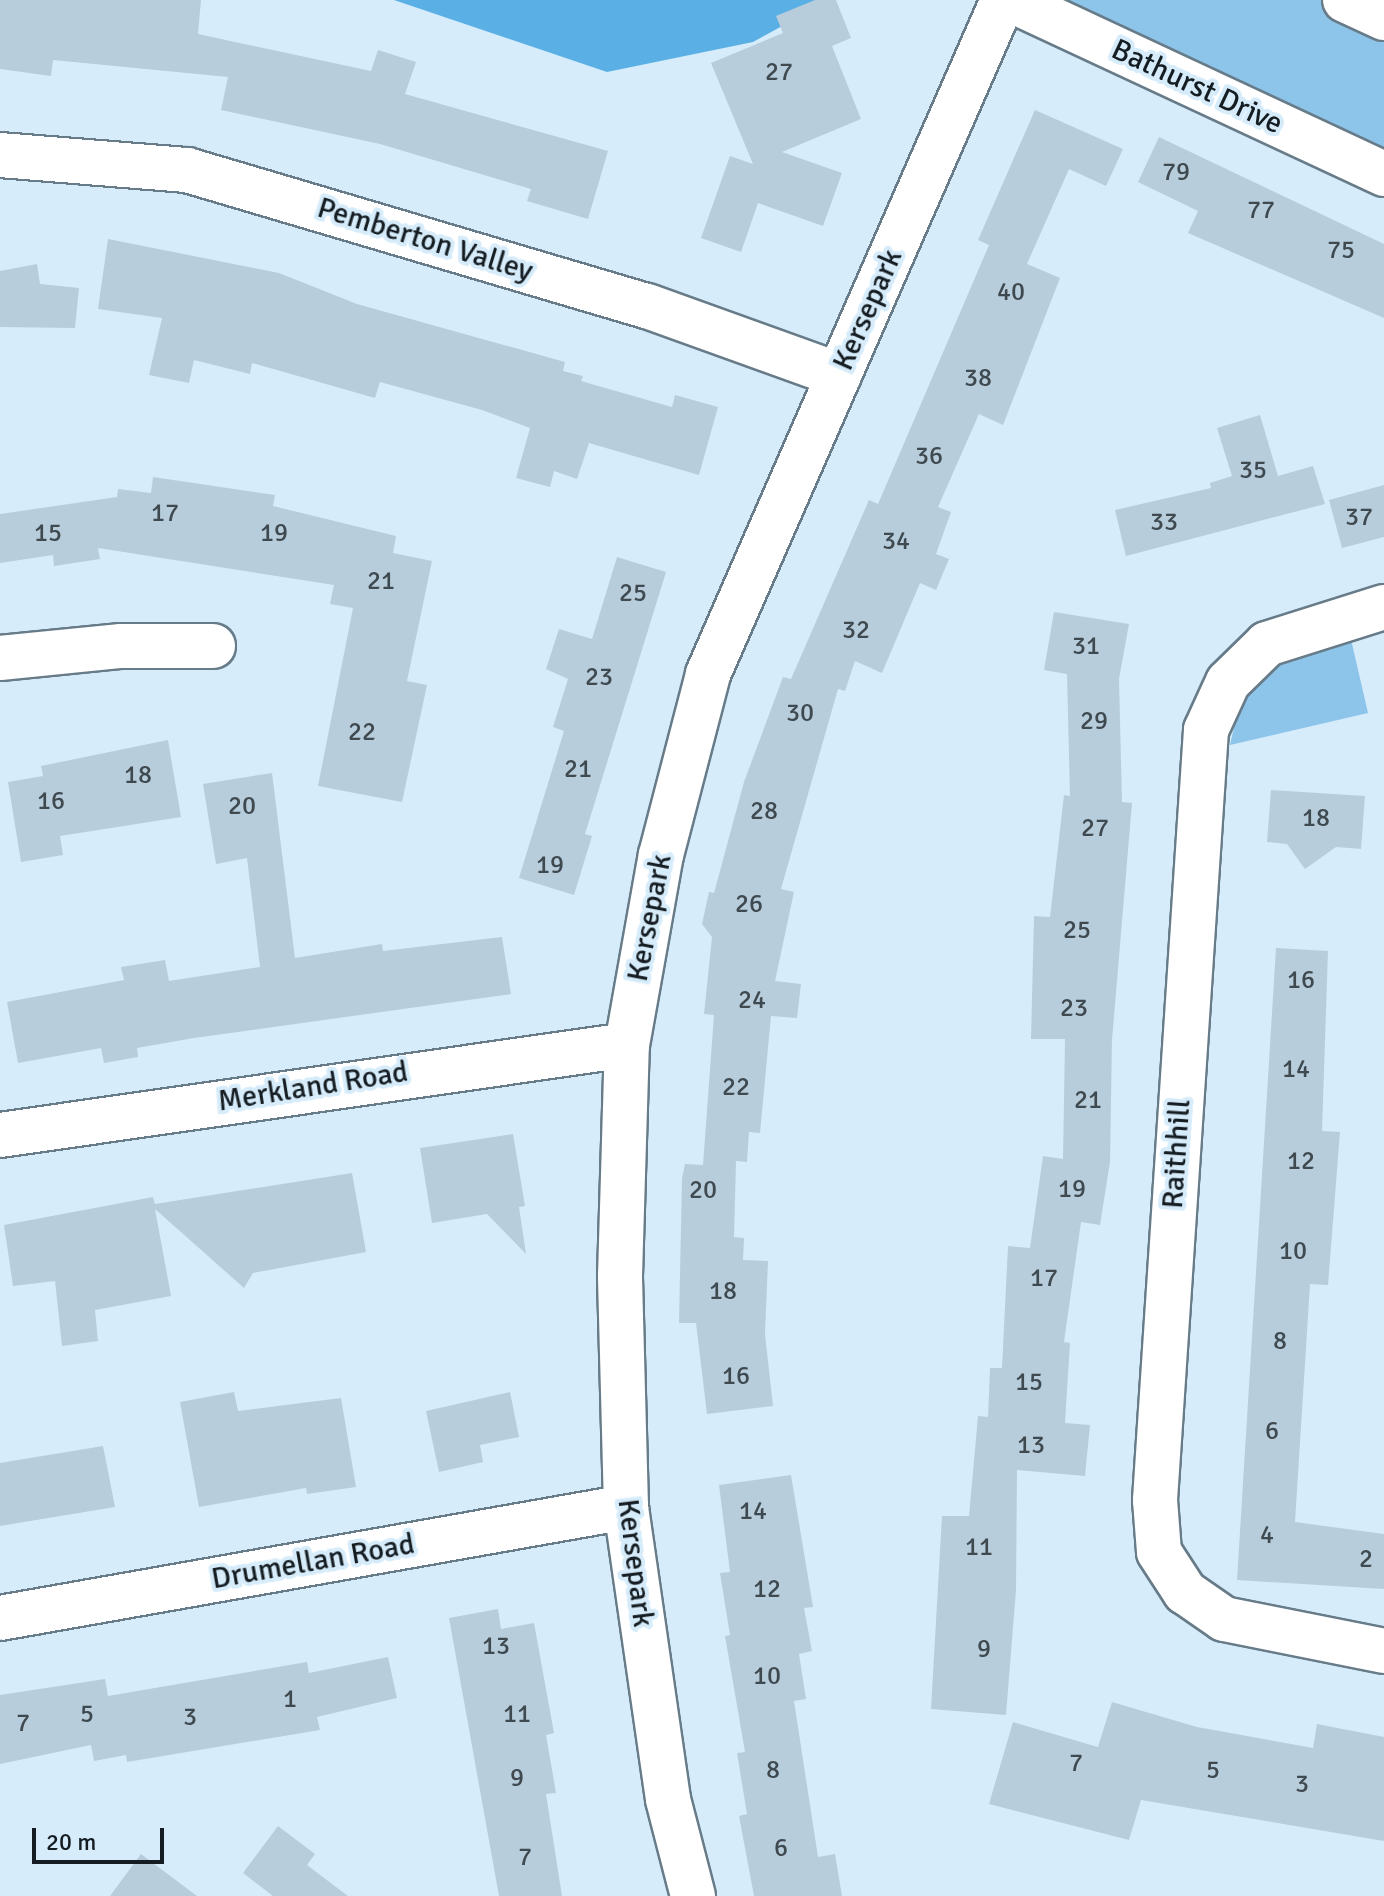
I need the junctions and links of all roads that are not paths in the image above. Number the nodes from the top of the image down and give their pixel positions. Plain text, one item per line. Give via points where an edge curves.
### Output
1 (1003, 0) edge
2 (1011, 0) edge
3 (1345, 0) edge
4 (1384, 18) edge
5 (0, 155) edge
6 (1384, 174) edge
7 (839, 375) junction
8 (1384, 607) edge
9 (213, 646) dead end
10 (0, 658) edge
11 (627, 1045) junction
12 (0, 1135) edge
13 (626, 1507) junction
14 (0, 1618) edge
15 (1384, 1651) edge
16 (693, 1896) edge

1 - 7 street, Kersepark
2 - 6 street, Bathurst Drive
3 - 4 street
5 - 7 street, Pemberton Valley via 187,170 647,306
7 - 11 street, Kersepark via 708,674 661,855
8 - 15 street, Raithhill via 1267,644 1228,682 1206,730 1155,1500 1159,1552 1185,1592 1224,1619
9 - 10 street via 121,646
11 - 12 street, Merkland Road
11 - 13 street, Kersepark via 620,1276
13 - 14 street, Drumellan Road
13 - 16 street, Kersepark via 668,1799

